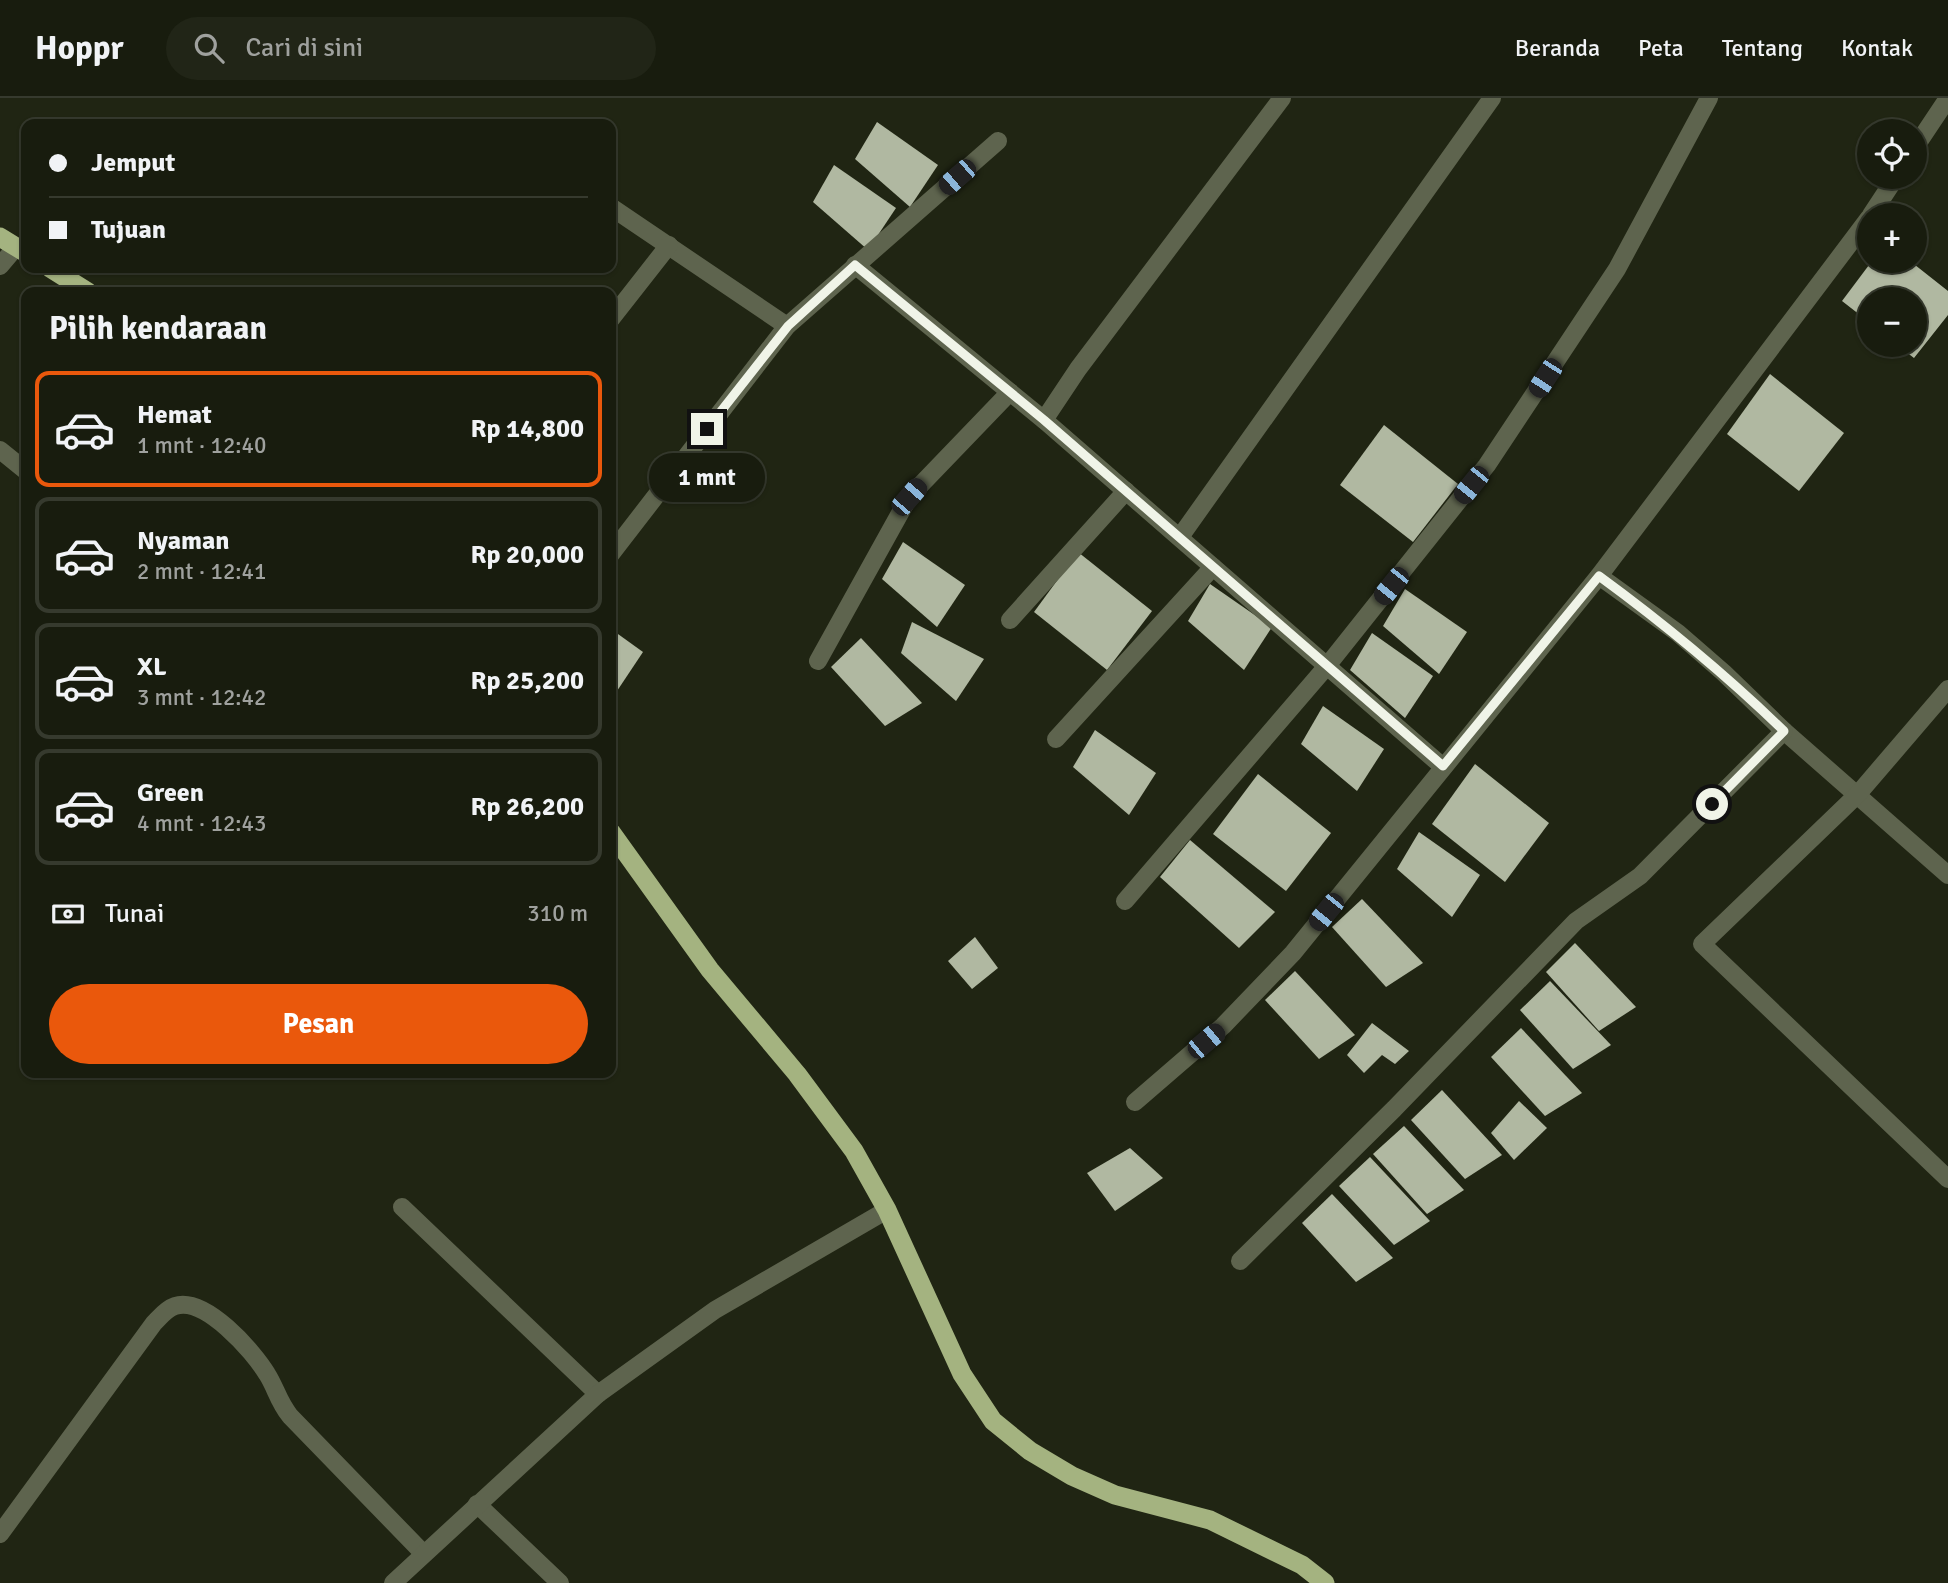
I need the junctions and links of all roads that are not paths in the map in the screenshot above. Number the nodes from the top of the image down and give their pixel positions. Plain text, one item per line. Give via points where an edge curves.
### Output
1 (1282, 98) edge
2 (1492, 98) edge
3 (1709, 98) edge
4 (1948, 98) edge
5 (1927, 130) edge
6 (998, 141) dead end
7 (616, 210) edge
8 (1857, 234) edge
9 (669, 245) junction
10 (14, 246) edge
11 (855, 265) junction
12 (0, 266) edge
13 (58, 273) edge
14 (80, 287) edge
15 (616, 312) edge
16 (788, 326) junction
17 (1010, 392) junction
18 (1044, 420) junction
19 (0, 450) edge
20 (21, 467) edge
21 (1126, 491) junction
22 (1180, 537) junction
23 (616, 548) edge
24 (1213, 566) junction
25 (1599, 576) junction
26 (1010, 620) dead end
27 (818, 661) dead end
28 (1327, 666) junction
29 (1948, 689) edge
30 (1784, 731) junction
31 (1056, 739) dead end
32 (1443, 766) junction
33 (1858, 794) junction
34 (616, 839) edge
35 (1948, 875) edge
36 (1125, 901) dead end
37 (1135, 1102) dead end
38 (1948, 1179) edge
39 (402, 1207) dead end
40 (887, 1210) junction
41 (1240, 1261) dead end
42 (598, 1394) junction
43 (477, 1504) junction
44 (0, 1534) edge
45 (423, 1553) junction
46 (393, 1583) edge
47 (559, 1583) edge
48 (1325, 1583) edge

1 - 18 street
2 - 22 street
3 - 28 street via 1617,269 1487,465
4 - 5 street
6 - 11 street
7 - 9 street
8 - 25 street
9 - 15 street
9 - 16 street
10 - 12 street
11 - 16 street
11 - 17 street
13 - 14 highway
16 - 23 street
17 - 18 street
17 - 27 street via 909,497
18 - 21 street
19 - 20 street
21 - 22 street
21 - 26 street
22 - 24 street
24 - 28 street
24 - 31 street
25 - 30 street via 1678,633
25 - 32 street
28 - 32 street
28 - 36 street
29 - 33 street
30 - 33 street
30 - 41 street via 1640,876 1576,922
32 - 37 street via 1293,953 1223,1026
33 - 35 street
33 - 38 street via 1703,944
34 - 40 highway via 710,970 838,1129
39 - 42 street
40 - 42 street via 715,1310
40 - 48 highway via 962,1374 993,1422 1072,1476 1115,1495 1210,1520 1302,1565
42 - 43 street
43 - 45 street
43 - 47 street
44 - 45 street via 154,1323 167,1310 188,1305 220,1322 250,1349 290,1416
45 - 46 street

